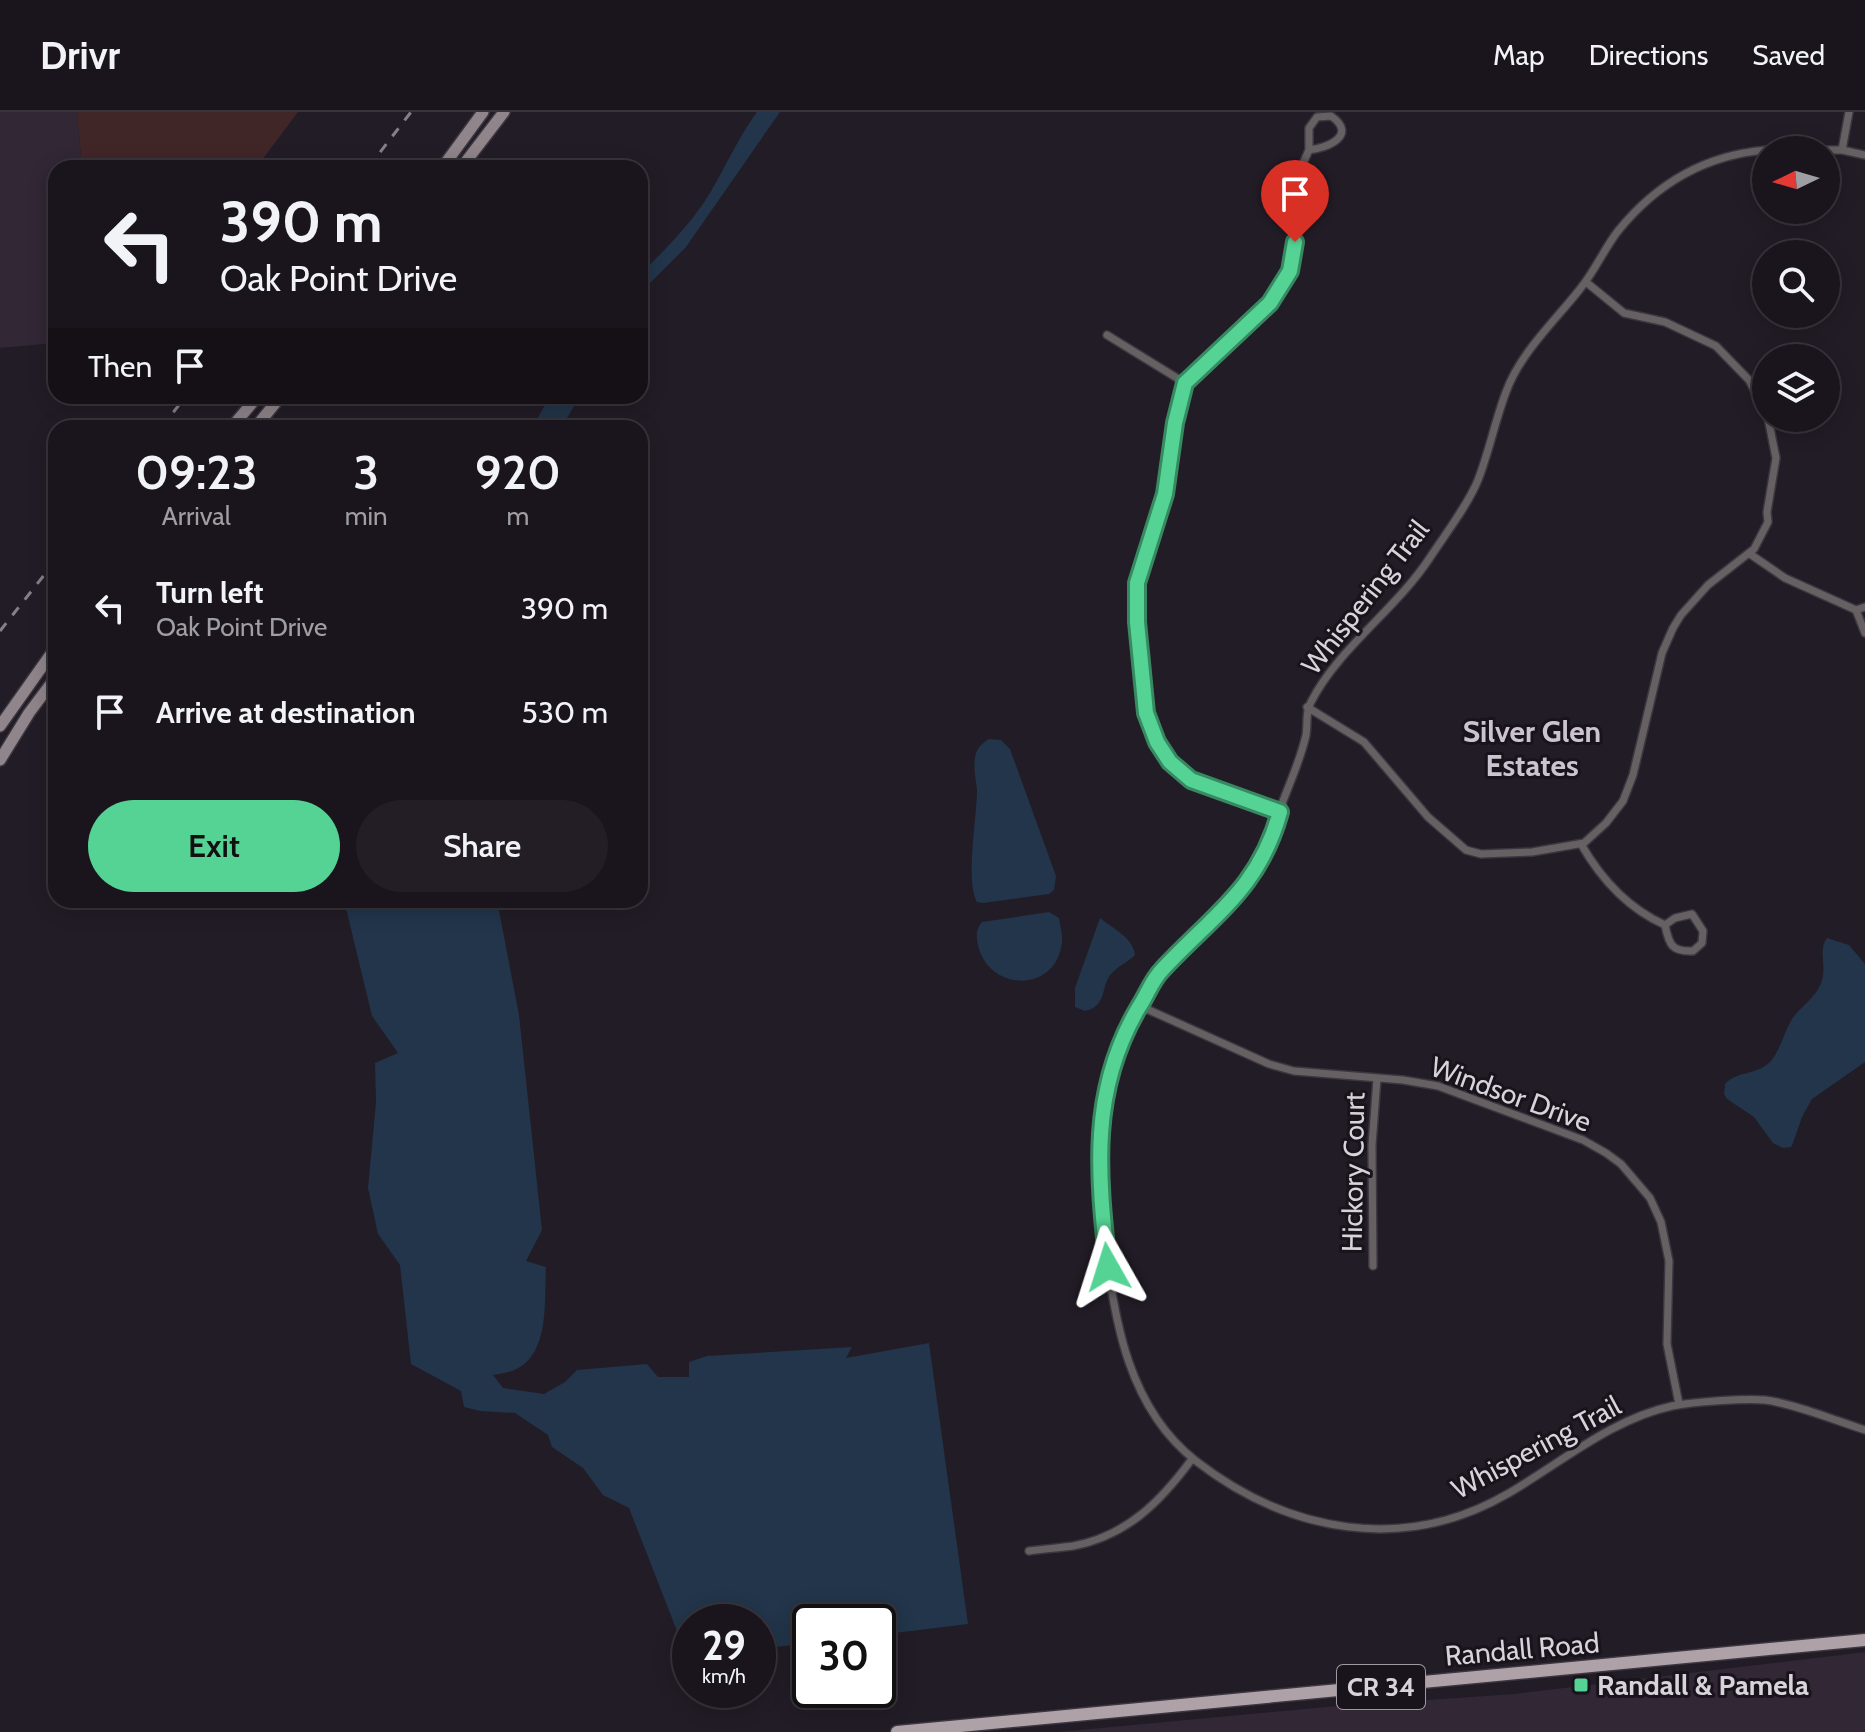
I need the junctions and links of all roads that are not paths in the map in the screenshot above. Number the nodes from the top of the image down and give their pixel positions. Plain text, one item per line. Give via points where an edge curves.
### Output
1 (483, 112) edge
2 (504, 112) edge
3 (1849, 112) edge
4 (1309, 150) junction
5 (1842, 150) joint
6 (1752, 151) edge
7 (1865, 155) edge
8 (448, 160) edge
9 (467, 160) edge
10 (1586, 282) junction
11 (1107, 335) dead end
12 (1185, 383) junction
13 (1752, 386) edge
14 (251, 404) edge
15 (274, 404) edge
16 (238, 420) edge
17 (262, 420) edge
18 (1771, 432) edge
19 (1750, 554) junction
20 (1861, 608) edge
21 (1865, 633) edge
22 (48, 658) edge
23 (48, 688) edge
24 (1307, 707) junction
25 (0, 726) edge
26 (0, 760) edge
27 (1280, 812) junction
28 (1581, 844) junction
29 (1665, 925) junction
30 (1140, 1006) junction
31 (1377, 1079) junction
32 (1373, 1266) dead end
33 (1679, 1404) junction
34 (1865, 1430) edge
35 (1192, 1459) junction
36 (1029, 1551) dead end
37 (1865, 1640) edge
38 (897, 1732) edge

1 - 8 main road
2 - 9 main road
3 - 5 street
4 - 4 street via 1340,138 1338,121 1331,116 1312,121
4 - 12 street via 1301,168 1290,271 1270,303
5 - 7 street
6 - 10 street, Whispering Trail via 1734,153 1683,175 1648,198 1615,235
10 - 13 street via 1624,313 1665,322 1716,346
10 - 24 street, Whispering Trail via 1531,348 1506,390 1476,486 1425,566
11 - 12 street
12 - 27 street via 1165,494 1137,583 1146,713 1163,752 1191,780
14 - 16 main road
15 - 17 main road
18 - 19 street via 1776,458 1768,522
19 - 20 street via 1785,578
19 - 28 street via 1708,585 1673,628 1623,801
20 - 21 street
22 - 25 main road
23 - 26 main road
24 - 27 street, Whispering Trail via 1307,731
24 - 28 street via 1364,742 1428,817 1466,850 1494,854
27 - 30 street, Whispering Trail via 1272,842 1255,872 1159,974
28 - 29 street via 1613,890
29 - 29 street via 1692,914 1703,931 1702,943 1680,952 1671,946
30 - 31 street, Windsor Drive via 1269,1064
30 - 35 street, Whispering Trail via 1115,1057 1100,1130 1099,1185 1108,1267 1118,1332 1135,1381
31 - 32 street, Hickory Court
31 - 33 street, Windsor Drive via 1438,1086 1583,1140 1634,1178 1650,1198 1666,1241 1667,1344
33 - 34 street, Whispering Trail via 1767,1400
33 - 35 street, Whispering Trail via 1610,1430 1472,1512 1407,1528 1348,1528 1276,1510
35 - 36 street via 1154,1504 1121,1529 1079,1544
37 - 38 main road, Randall Road / CR 34

